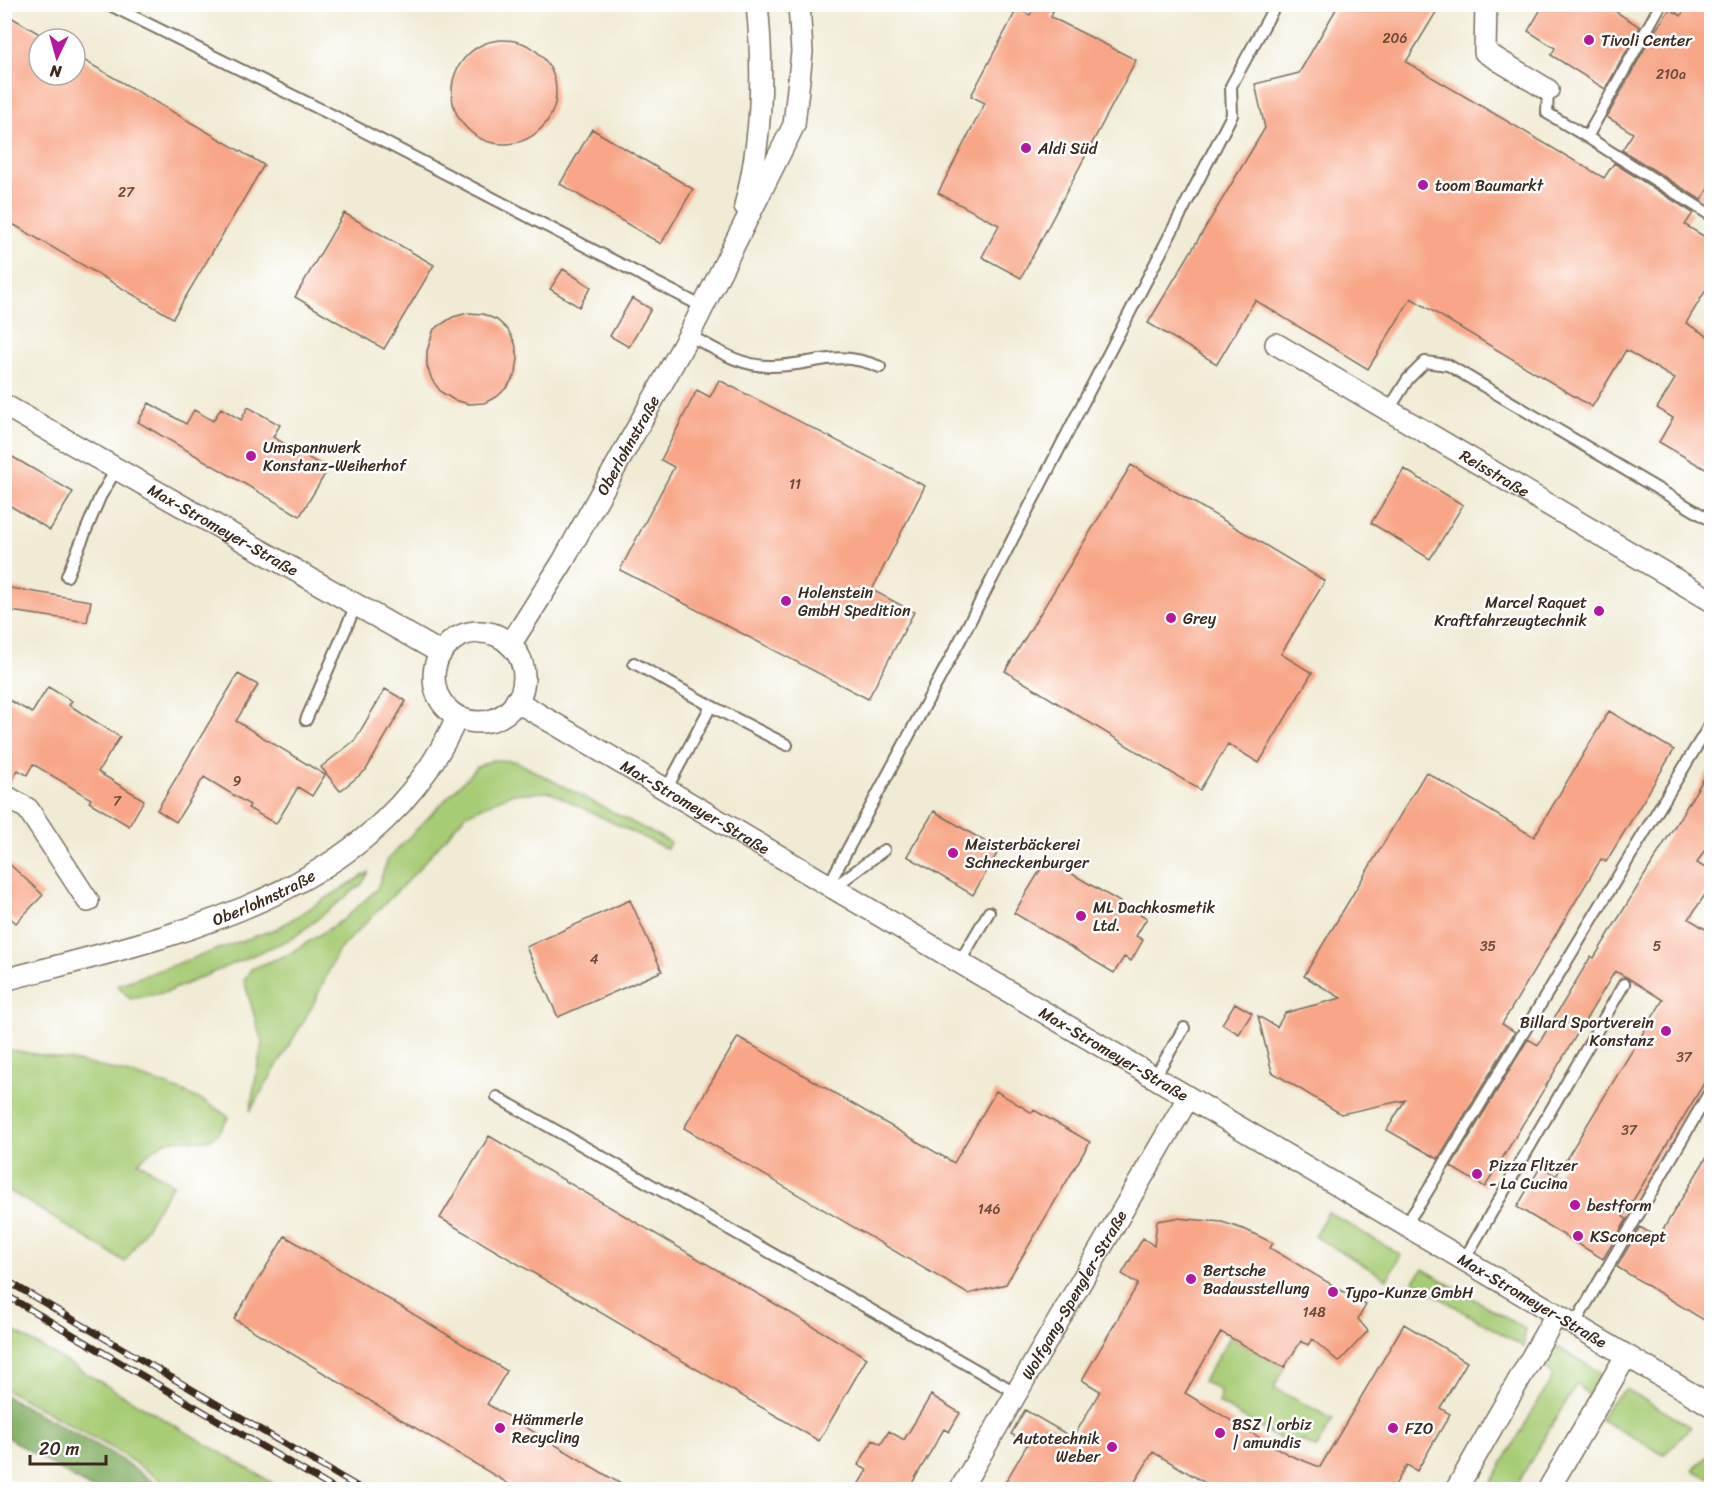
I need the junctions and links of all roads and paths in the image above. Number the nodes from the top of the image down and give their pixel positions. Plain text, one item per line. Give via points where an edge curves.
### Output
1 (108, 4) edge
2 (757, 4) edge
3 (799, 4) edge
4 (1276, 4) edge
5 (1486, 4) edge
6 (1660, 4) edge
7 (1548, 90) joint
8 (1587, 137) junction
9 (1712, 216) edge
10 (736, 239) junction
11 (703, 307) junction
12 (689, 336) junction
13 (1276, 344) dead end
14 (880, 367) dead end
15 (4, 405) edge
16 (1388, 411) junction
17 (117, 468) junction
18 (1712, 521) edge
19 (67, 576) dead end
20 (1712, 601) edge
21 (356, 605) junction
22 (510, 645) junction
23 (441, 653) junction
24 (634, 663) dead end
25 (516, 701) junction
26 (711, 706) junction
27 (457, 717) junction
28 (306, 720) dead end
29 (1712, 721) edge
30 (787, 745) dead end
31 (666, 790) junction
32 (4, 795) edge
33 (884, 850) dead end
34 (830, 887) junction
35 (88, 901) dead end
36 (988, 912) dead end
37 (959, 963) junction
38 (4, 980) edge
39 (1624, 984) dead end
40 (1184, 1028) dead end
41 (1154, 1078) junction
42 (1712, 1088) edge
43 (497, 1097) dead end
44 (1188, 1098) junction
45 (1405, 1225) junction
46 (1464, 1260) junction
47 (1565, 1320) junction
48 (1626, 1356) junction
49 (1015, 1392) junction
50 (1712, 1406) edge
51 (960, 1490) edge
52 (1456, 1490) edge
53 (1548, 1490) edge

1 - 11 lane
2 - 10 street, Oberlohnstraße via 761,104 750,186
3 - 10 street, Oberlohnstraße via 802,52 794,124
4 - 34 lane via 1231,86 1232,116
5 - 7 street via 1485,52
6 - 8 lane
7 - 8 lane via 1546,113
8 - 9 lane
10 - 11 street, Oberlohnstraße
11 - 12 street, Oberlohnstraße
12 - 14 lane via 749,364 772,366 857,357
12 - 22 street, Oberlohnstraße via 562,563
13 - 16 street, Reisstraße
15 - 17 street, Max-Stromeyer-Straße
16 - 18 lane via 1408,378 1425,362 1448,365
16 - 20 street, Reisstraße
17 - 19 lane via 100,497
17 - 21 street, Max-Stromeyer-Straße
21 - 23 street, Max-Stromeyer-Straße
21 - 28 lane
22 - 23 street via 486,633 473,633 450,643
22 - 25 street via 523,672 522,691
23 - 27 street via 435,670 435,688 443,704
24 - 26 lane
25 - 27 street via 504,714 489,721 472,722
25 - 31 street, Max-Stromeyer-Straße
26 - 30 lane
26 - 31 lane
27 - 38 street, Oberlohnstraße via 418,785 384,822 290,886 240,912 126,948
29 - 45 lane
31 - 34 street, Max-Stromeyer-Straße
32 - 35 street via 28,808
33 - 34 lane
34 - 37 street, Max-Stromeyer-Straße
36 - 37 lane
37 - 41 street, Max-Stromeyer-Straße
39 - 46 lane
40 - 41 lane
41 - 44 street, Max-Stromeyer-Straße
42 - 47 lane
43 - 49 lane
44 - 45 street, Max-Stromeyer-Straße
44 - 49 street, Wolfgang-Spengler-Straße
45 - 46 street, Max-Stromeyer-Straße
46 - 47 street, Max-Stromeyer-Straße
47 - 48 street, Max-Stromeyer-Straße
47 - 52 street
48 - 50 street, Max-Stromeyer-Straße
48 - 53 street
49 - 51 street, Wolfgang-Spengler-Straße

